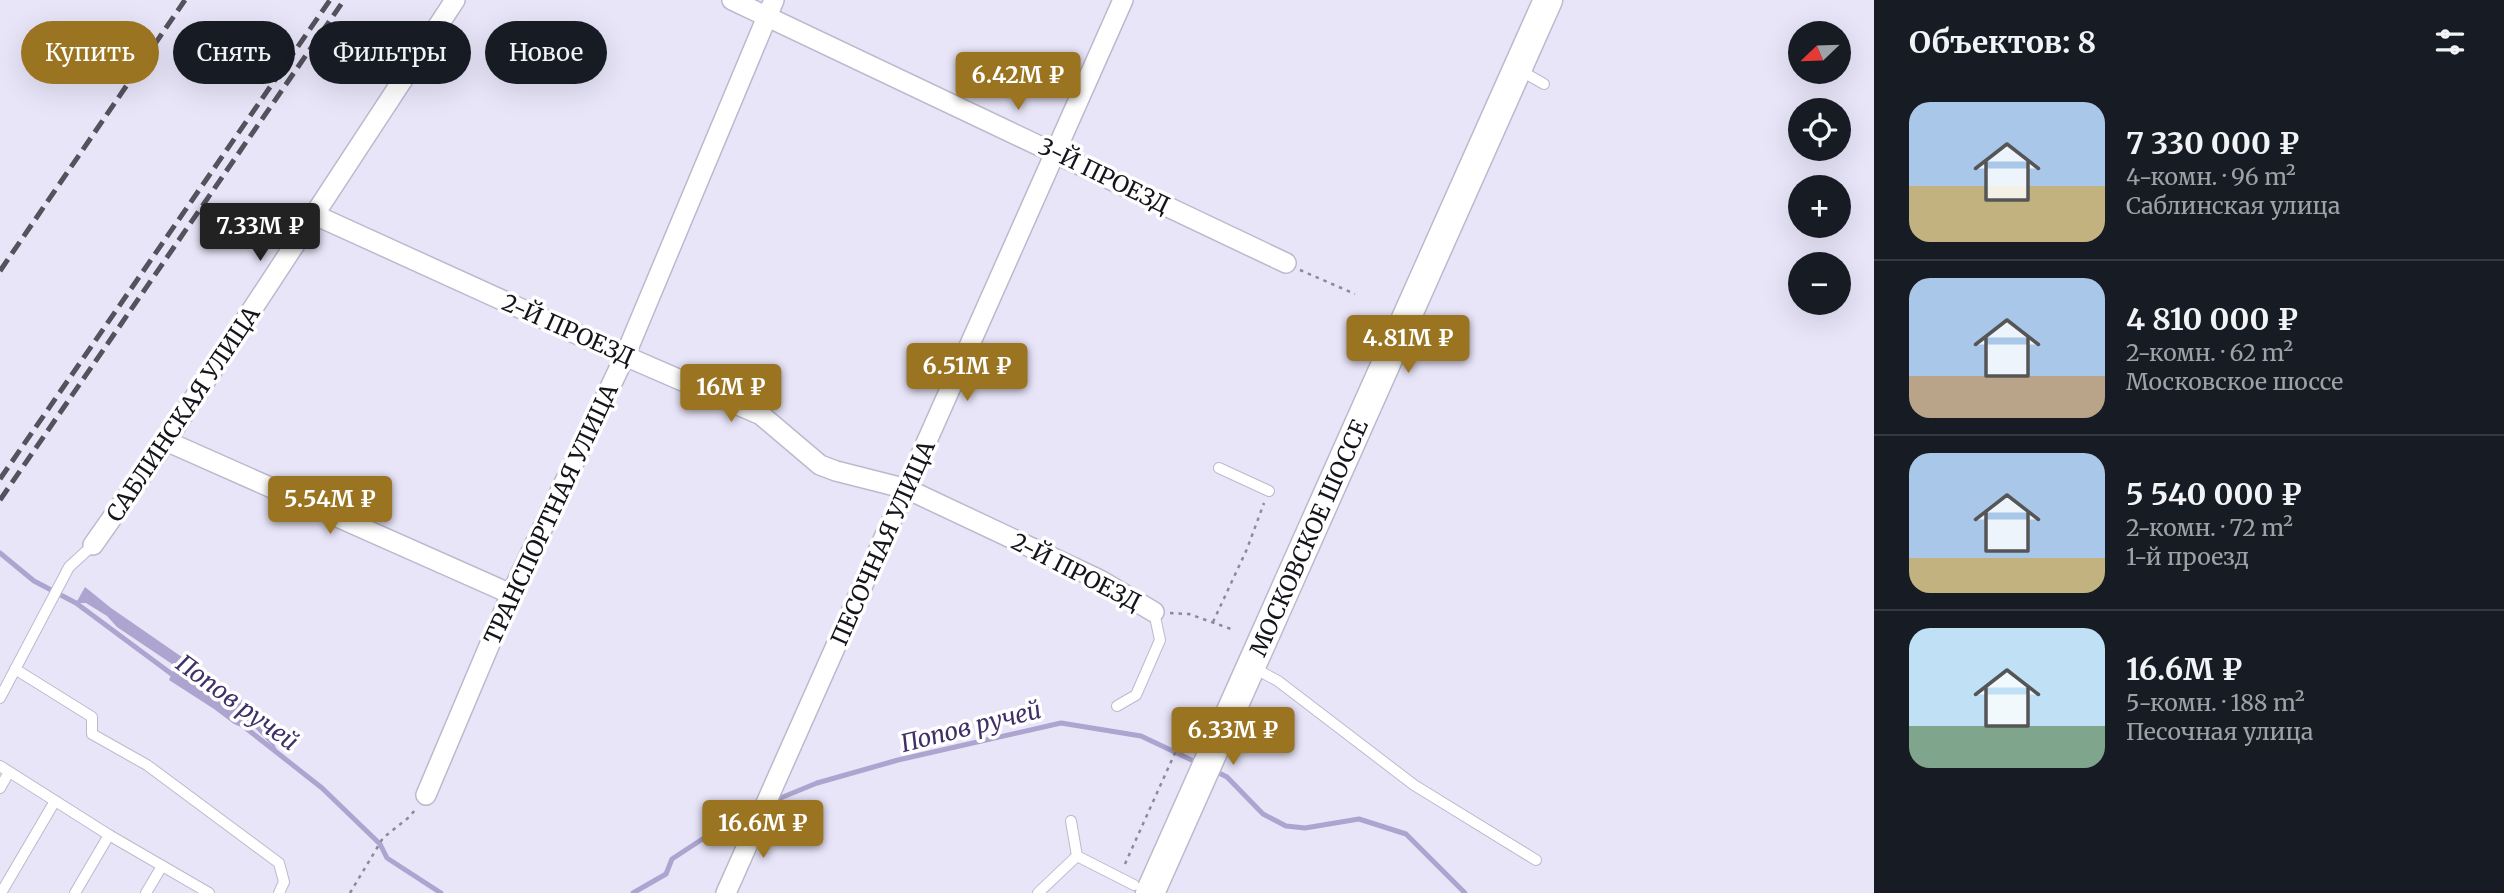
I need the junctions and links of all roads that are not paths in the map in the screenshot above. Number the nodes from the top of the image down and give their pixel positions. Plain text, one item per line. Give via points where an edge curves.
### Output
1 (455, 0) edge
2 (732, 0) edge
3 (1123, 0) edge
4 (1528, 0) edge
5 (1548, 0) edge
6 (771, 8) edge
7 (1518, 68) junction
8 (1544, 84) dead end
9 (1057, 153) junction
10 (315, 215) junction
11 (1286, 263) road end
12 (625, 356) junction
13 (166, 441) junction
14 (1219, 468) dead end
15 (907, 489) junction
16 (1269, 491) road end
17 (93, 545) joint
18 (511, 594) junction
19 (1154, 612) joint
20 (1251, 667) junction
21 (15, 669) junction
22 (0, 698) edge
23 (1117, 706) dead end
24 (1215, 726) junction
25 (5, 769) edge
26 (0, 788) edge
27 (426, 795) road end
28 (55, 801) junction
29 (1072, 821) dead end
30 (110, 835) junction
31 (1077, 856) junction
32 (1536, 860) dead end
33 (162, 866) junction
34 (1134, 887) edge
35 (1, 893) edge
36 (75, 893) edge
37 (146, 893) edge
38 (209, 893) edge
39 (279, 893) edge
40 (726, 893) edge
41 (1038, 893) edge

1 - 10 street, САБЛИНСКАЯ УЛИЦА
2 - 6 street, 3-Й ПРОЕЗД
3 - 9 street, ПЕСОЧНАЯ УЛИЦА
4 - 24 main road, МОСКОВСКОЕ ШОССЕ
5 - 7 main road, МОСКОВСКОЕ ШОССЕ
6 - 9 street, 3-Й ПРОЕЗД
6 - 12 street, ТРАНСПОРТНАЯ УЛИЦА
7 - 8 lane
7 - 20 main road, МОСКОВСКОЕ ШОССЕ
9 - 11 street, 3-Й ПРОЕЗД
9 - 15 street, ПЕСОЧНАЯ УЛИЦА
10 - 12 street, 2-Й ПРОЕЗД
10 - 13 street, САБЛИНСКАЯ УЛИЦА
12 - 15 street, 2-Й ПРОЕЗД via 761,415 820,465
12 - 18 street, ТРАНСПОРТНАЯ УЛИЦА
13 - 17 street, САБЛИНСКАЯ УЛИЦА
13 - 18 street
14 - 16 lane
15 - 19 street, 2-Й ПРОЕЗД via 1100,580
15 - 40 street, ПЕСОЧНАЯ УЛИЦА
17 - 21 lane via 69,567
18 - 27 street, ТРАНСПОРТНАЯ УЛИЦА
19 - 23 lane via 1160,640 1136,695
20 - 24 main road, МОСКОВСКОЕ ШОССЕ
20 - 32 lane via 1278,681 1414,785
21 - 22 lane
21 - 39 lane via 92,717 92,734 147,765 279,863 284,882
24 - 34 main road via 1184,775
25 - 26 lane
25 - 28 lane
28 - 30 lane
28 - 35 lane
29 - 31 lane
30 - 33 lane
30 - 36 lane
31 - 34 lane
31 - 41 lane
33 - 37 lane
33 - 38 lane

